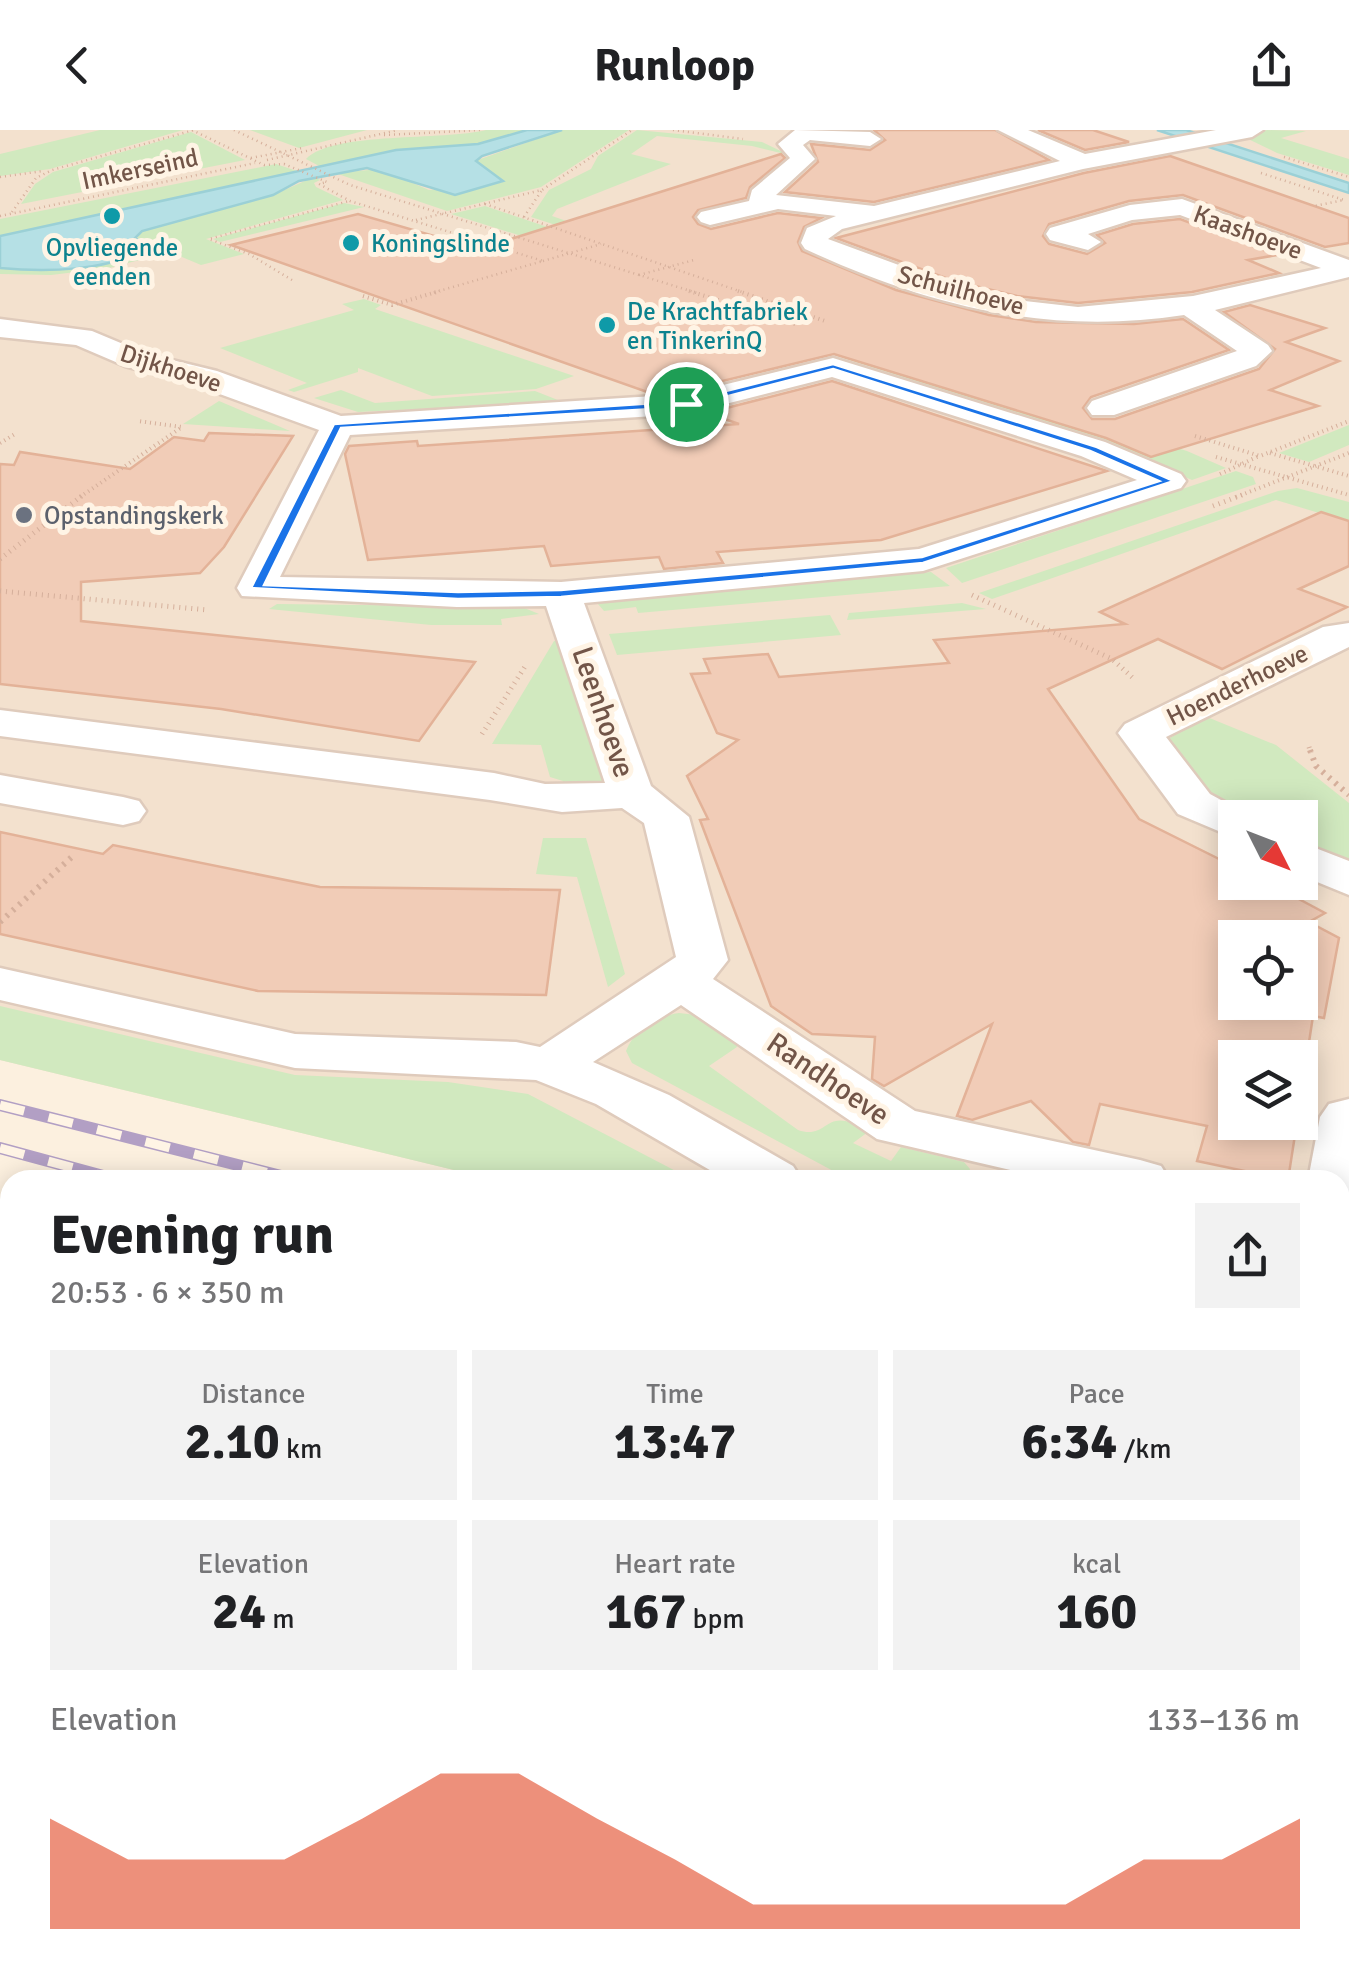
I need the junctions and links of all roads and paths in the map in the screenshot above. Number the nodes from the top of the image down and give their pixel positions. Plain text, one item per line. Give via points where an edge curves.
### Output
1 (193, 130) edge
2 (234, 130) edge
3 (398, 130) edge
4 (481, 130) edge
5 (632, 130) edge
6 (673, 130) edge
7 (1010, 130) edge
8 (1252, 130) edge
9 (372, 131) edge
10 (382, 134) junction
11 (801, 136) edge
12 (870, 139) dead end
13 (279, 153) junction
14 (287, 156) junction
15 (250, 159) junction
16 (259, 162) junction
17 (1082, 162) junction
18 (304, 168) junction
19 (52, 170) junction
20 (0, 177) edge
21 (335, 179) dead end
22 (542, 190) junction
23 (350, 201) junction
24 (761, 203) junction
25 (485, 204) junction
26 (877, 212) junction
27 (11, 213) junction
28 (0, 216) edge
29 (524, 217) junction
30 (710, 217) dead end
31 (414, 220) junction
32 (1088, 242) dead end
33 (602, 244) junction
34 (544, 261) junction
35 (1348, 269) edge
36 (292, 280) dead end
37 (1293, 286) junction
38 (363, 296) dead end
39 (1185, 303) junction
40 (1339, 303) dead end
41 (794, 324) dead end
42 (0, 328) edge
43 (1102, 408) dead end
44 (138, 421) dead end
45 (338, 426) junction
46 (15, 434) dead end
47 (0, 443) edge
48 (1270, 453) dead end
49 (1349, 453) edge
50 (1318, 467) junction
51 (1349, 476) edge
52 (1349, 495) edge
53 (0, 559) edge
54 (923, 560) junction
55 (561, 594) junction
56 (1349, 635) edge
57 (532, 656) dead end
58 (1174, 716) junction
59 (0, 723) edge
60 (1309, 747) dead end
61 (451, 782) junction
62 (0, 789) edge
63 (631, 793) junction
64 (1349, 794) edge
65 (123, 810) joint
66 (1218, 816) edge
67 (1318, 865) edge
68 (1349, 880) edge
69 (0, 922) edge
70 (681, 982) junction
71 (0, 984) edge
72 (550, 1065) junction
73 (1349, 1117) edge
74 (754, 1170) edge
75 (1095, 1170) edge
76 (1340, 1170) edge

1 - 15 path
1 - 19 path
2 - 13 path
3 - 10 path, Imkerseind
4 - 10 path
5 - 22 path
6 - 11 path
7 - 17 street
8 - 17 street, Schuilhoeve
9 - 10 path
9 - 13 path
10 - 14 path, Imkerseind
11 - 12 street
11 - 24 street via 802,159 761,194
13 - 14 path
13 - 15 path
14 - 16 path, Imkerseind
14 - 18 path
15 - 16 path
16 - 18 path
16 - 27 path, Imkerseind
17 - 26 street, Schuilhoeve
18 - 21 path
18 - 23 path via 327,182 319,184 323,188
19 - 20 path
19 - 27 path via 36,178
22 - 25 path
22 - 29 path
23 - 31 path
23 - 36 path via 209,239
24 - 26 street, Schuilhoeve
24 - 30 street, Schuilhoeve
25 - 29 path
25 - 31 path
26 - 39 street, Schuilhoeve via 833,224 814,243 1012,307 1075,316
27 - 28 path, Imkerseind
29 - 33 path
31 - 34 path
32 - 35 street, Kaashoeve via 1059,234 1182,208
33 - 34 path
33 - 41 path via 812,317
34 - 38 path via 392,305
35 - 37 street, Schuilhoeve
37 - 39 street, Schuilhoeve
37 - 40 street, Schuilhoeve
39 - 43 street via 1257,351
42 - 45 street, Dijkhoeve via 82,337
44 - 53 path via 182,427
45 - 54 street via 686,404 833,366 1093,449 1169,481
45 - 55 street via 256,588
46 - 47 path
48 - 50 path
49 - 50 path
50 - 51 path
50 - 52 path via 1288,479
54 - 55 street
54 - 58 path via 961,590 1112,659
55 - 63 street, Leenhoeve
56 - 58 street, Hoenderhoeve
57 - 61 path
58 - 66 street, Hoenderhoeve via 1140,733 1194,804
59 - 61 street
60 - 64 path via 1316,766
61 - 63 street via 580,801
62 - 65 street
63 - 70 street, Leenhoeve via 666,817 702,960
65 - 69 path
67 - 68 street
70 - 72 street
70 - 75 street, Randhoeve via 897,1126
71 - 72 street via 295,1052
72 - 74 street
73 - 76 street

